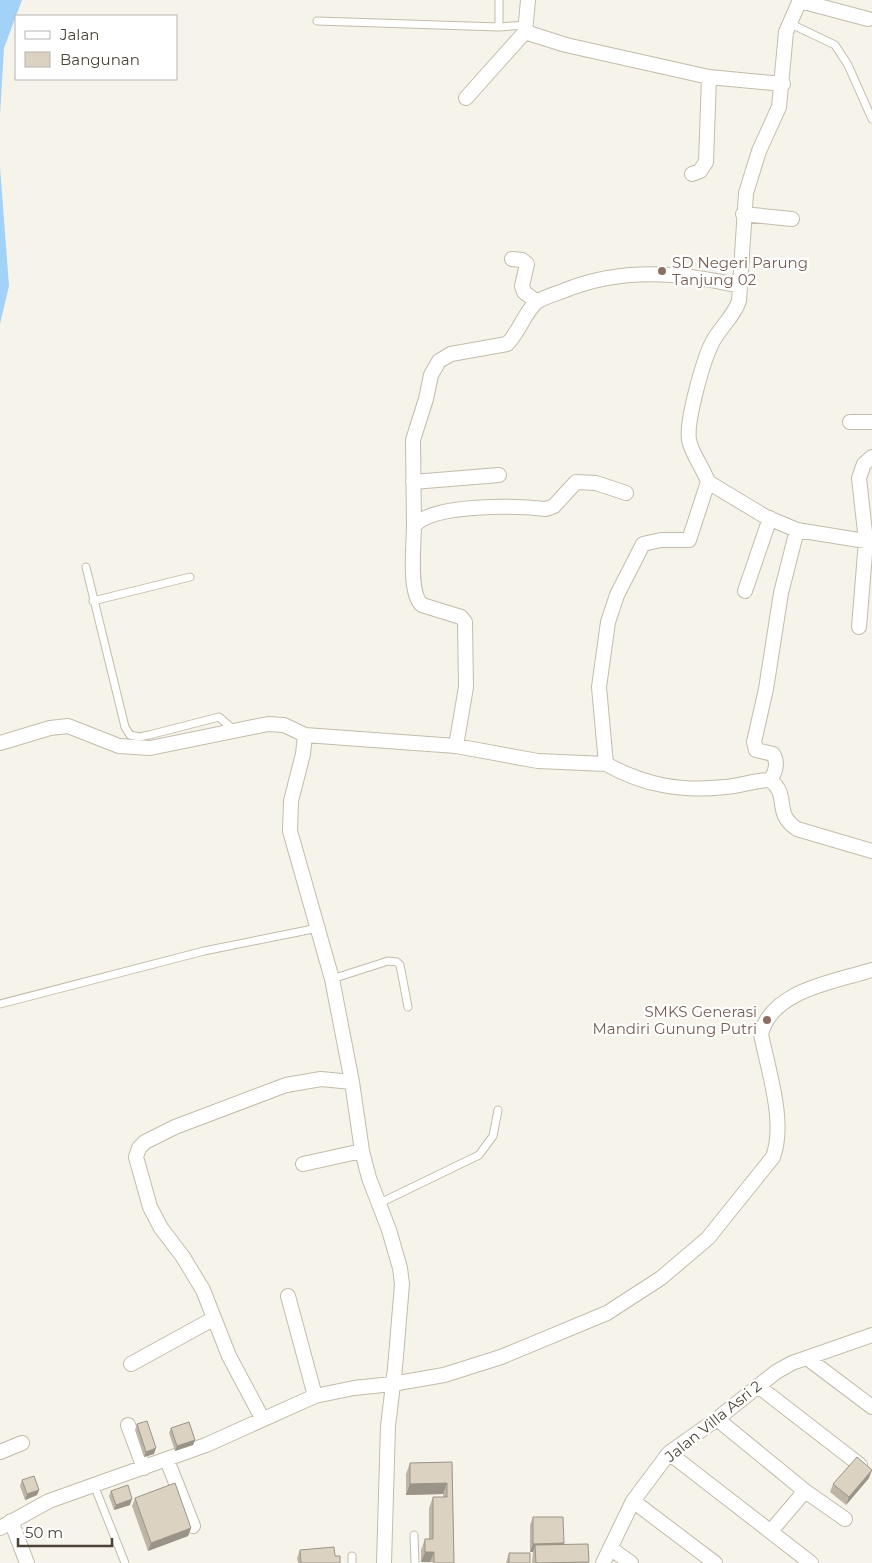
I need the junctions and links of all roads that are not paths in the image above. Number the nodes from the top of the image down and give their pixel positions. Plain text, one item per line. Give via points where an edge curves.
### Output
1 (499, 0) edge
2 (528, 0) edge
3 (800, 1) edge
4 (868, 18) dead end
5 (317, 21) dead end
6 (788, 23) junction
7 (498, 27) junction
8 (525, 28) junction
9 (709, 78) junction
10 (783, 84) junction
11 (466, 98) dead end
12 (869, 105) edge
13 (872, 119) edge
14 (692, 174) dead end
15 (743, 214) junction
16 (792, 219) dead end
17 (512, 259) dead end
18 (740, 286) junction
19 (537, 302) junction
20 (850, 422) dead end
21 (872, 422) edge
22 (872, 457) edge
23 (499, 475) dead end
24 (413, 482) junction
25 (708, 482) junction
26 (626, 493) dead end
27 (770, 518) junction
28 (414, 526) junction
29 (797, 530) junction
30 (869, 542) edge
31 (86, 567) dead end
32 (190, 577) dead end
33 (745, 591) dead end
34 (93, 601) junction
35 (859, 627) dead end
36 (235, 732) junction
37 (305, 735) junction
38 (0, 743) edge
39 (456, 746) junction
40 (606, 764) junction
41 (770, 780) junction
42 (872, 851) edge
43 (318, 928) junction
44 (872, 970) edge
45 (332, 979) junction
46 (0, 1004) edge
47 (408, 1007) dead end
48 (352, 1082) junction
49 (498, 1110) dead end
50 (362, 1151) junction
51 (303, 1164) dead end
52 (380, 1203) junction
53 (288, 1296) dead end
54 (213, 1319) junction
55 (871, 1336) edge
56 (807, 1358) junction
57 (131, 1364) dead end
58 (392, 1384) junction
59 (758, 1386) junction
60 (315, 1396) junction
61 (872, 1407) edge
62 (262, 1418) junction
63 (717, 1419) junction
64 (128, 1424) dead end
65 (22, 1443) dead end
66 (0, 1452) edge
67 (669, 1453) junction
68 (167, 1460) junction
69 (860, 1465) edge
70 (144, 1468) junction
71 (94, 1485) junction
72 (805, 1491) junction
73 (633, 1501) junction
74 (845, 1519) dead end
75 (6, 1525) edge
76 (193, 1526) dead end
77 (771, 1531) junction
78 (414, 1535) dead end
79 (610, 1548) junction
80 (27, 1563) edge
81 (125, 1563) edge
82 (384, 1563) edge
83 (415, 1563) edge
84 (603, 1563) edge
85 (631, 1563) edge
86 (716, 1563) edge
87 (811, 1563) edge

1 - 7 lane
2 - 8 street
3 - 4 street
3 - 6 street
5 - 7 lane
6 - 10 street via 783,50
6 - 12 lane via 835,45
7 - 8 lane
8 - 9 street via 566,45
8 - 11 street
9 - 10 street
9 - 14 street via 706,162 700,171
10 - 15 street via 779,107 758,150
12 - 13 lane
15 - 16 street
15 - 18 street
17 - 19 street via 527,264 522,286 524,292
18 - 19 street via 670,274 620,274 583,283
18 - 25 street via 735,313 713,341 706,360 690,424 688,438
19 - 24 street via 513,339 506,344 451,354 439,361 431,375 413,440
20 - 21 street
22 - 30 street via 864,464 859,478
23 - 24 street
24 - 28 street
25 - 27 street
25 - 40 street via 689,540 643,544 616,595 608,622 599,688
26 - 28 street via 596,482 576,482 554,506 546,510 488,507 433,514
27 - 29 street
27 - 33 street
28 - 39 street via 415,596 418,602 461,617 465,622 466,687
29 - 30 street
29 - 41 street via 781,593 754,742 756,750 773,754 776,758 775,773
30 - 35 street
31 - 34 lane
32 - 34 lane
34 - 36 lane via 120,710 130,735 149,735 219,717
36 - 37 street via 268,724 284,725
36 - 38 street via 150,748 131,748 68,726
37 - 39 street
37 - 43 street via 291,801 290,831
39 - 40 street via 538,761
40 - 41 street via 651,784 678,789 725,787
41 - 42 street via 778,786 787,823 797,829
43 - 45 street
43 - 46 lane via 204,951
44 - 58 street via 802,992 777,1008 764,1022 761,1034 778,1122 773,1157 708,1238 661,1278 607,1313 501,1357 444,1375
45 - 47 lane via 388,961 397,962
45 - 48 street
48 - 50 street
48 - 54 street via 321,1079 286,1085 175,1127 139,1148 137,1166 150,1207 203,1290
49 - 52 lane via 494,1136 479,1155
50 - 51 street
50 - 52 street
52 - 58 street via 402,1284
53 - 60 street
54 - 57 street
54 - 62 street
55 - 56 street, Jalan Villa Asri 2
56 - 59 street, Jalan Villa Asri 2 via 776,1372
56 - 61 street
58 - 60 street
58 - 82 street
59 - 63 street, Jalan Villa Asri 2
59 - 69 street
60 - 62 street
62 - 68 street
63 - 67 street, Jalan Villa Asri 2
63 - 72 street
64 - 70 street
65 - 66 street
67 - 73 street, Jalan Villa Asri 2
67 - 77 street
68 - 70 street
68 - 76 street
70 - 71 street
71 - 75 street via 49,1501
71 - 81 lane
72 - 74 street
72 - 77 street
73 - 79 street, Jalan Villa Asri 2
73 - 86 street
75 - 80 street
77 - 87 street
78 - 83 lane
79 - 84 street, Jalan Villa Asri 2
79 - 85 street

